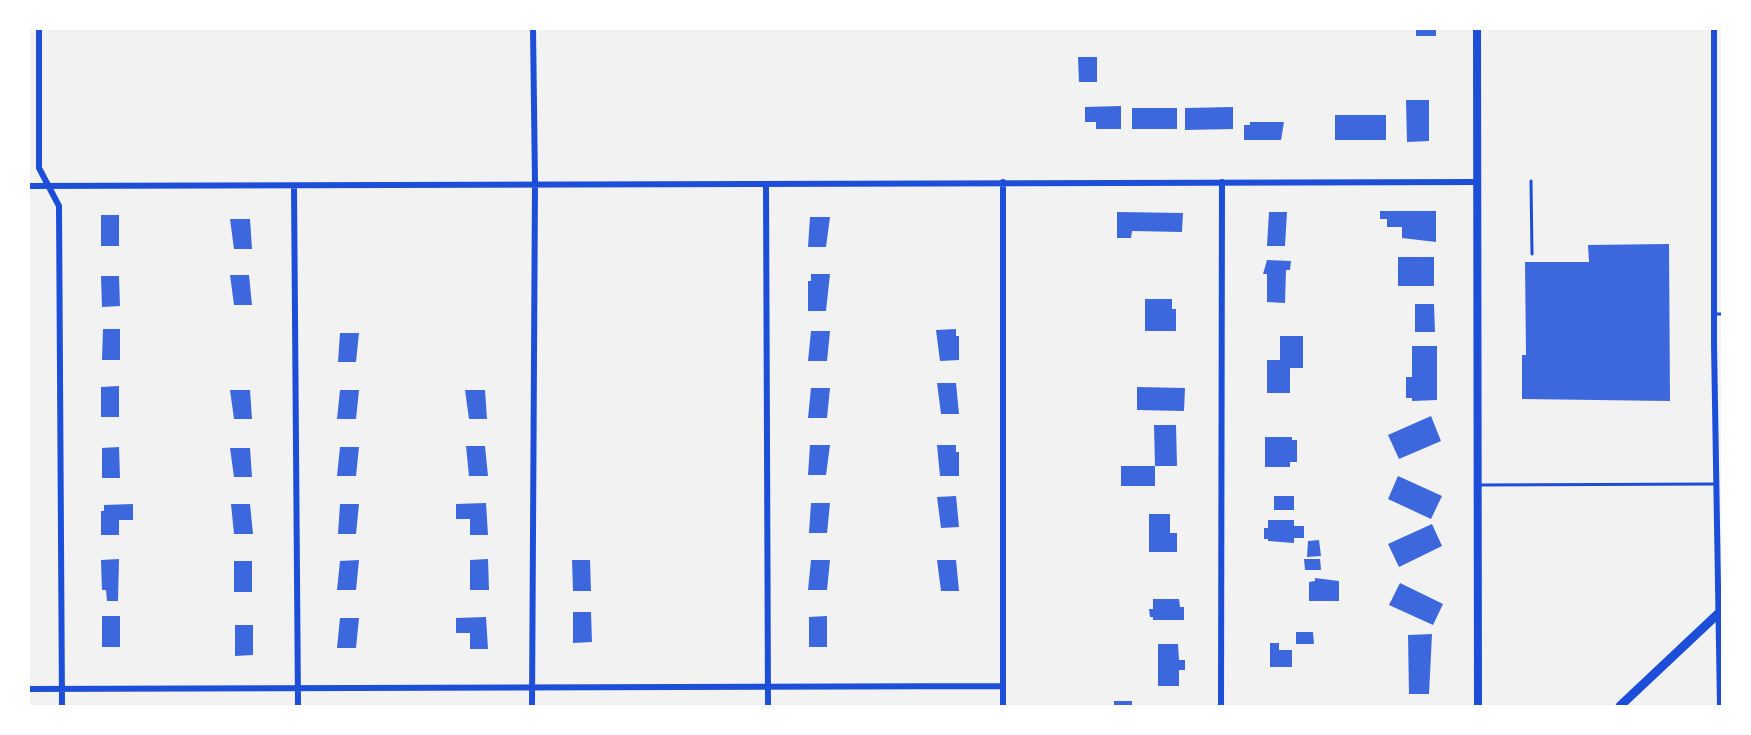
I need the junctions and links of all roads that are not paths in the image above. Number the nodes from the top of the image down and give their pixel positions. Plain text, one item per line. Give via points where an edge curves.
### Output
1 (39, 28) edge
2 (533, 28) edge
3 (1477, 28) edge
4 (1714, 28) edge
5 (1531, 181) dead end
6 (1003, 182) junction
7 (1222, 182) junction
8 (1476, 182) junction
9 (535, 183) junction
10 (1719, 183) edge
11 (766, 184) junction
12 (28, 186) edge
13 (50, 186) junction
14 (294, 187) junction
15 (1532, 254) dead end
16 (1719, 314) edge
17 (1717, 484) junction
18 (1477, 485) junction
19 (1721, 612) edge
20 (768, 686) junction
21 (1003, 686) junction
22 (532, 687) junction
23 (28, 688) edge
24 (62, 688) junction
25 (297, 689) junction
26 (62, 706) edge
27 (298, 706) edge
28 (532, 706) edge
29 (768, 706) edge
30 (1003, 706) edge
31 (1221, 706) edge
32 (1478, 706) edge
33 (1620, 706) edge
34 (1720, 706) edge

1 - 13 street via 39,168
2 - 9 street
3 - 8 street
4 - 10 street
5 - 15 lane
6 - 7 street
6 - 11 street
6 - 21 street
7 - 8 street
7 - 31 street
8 - 18 street
9 - 11 street
9 - 14 street
9 - 22 street
10 - 16 street
11 - 20 street
12 - 13 street
13 - 14 street
13 - 24 street via 59,206
14 - 25 street
16 - 17 street
17 - 18 lane
17 - 19 street
18 - 32 street
19 - 33 main road
19 - 34 street
20 - 21 street
20 - 22 street
20 - 29 street
21 - 30 street
22 - 25 street
22 - 28 street
23 - 24 street
24 - 25 street
24 - 26 street
25 - 27 street

